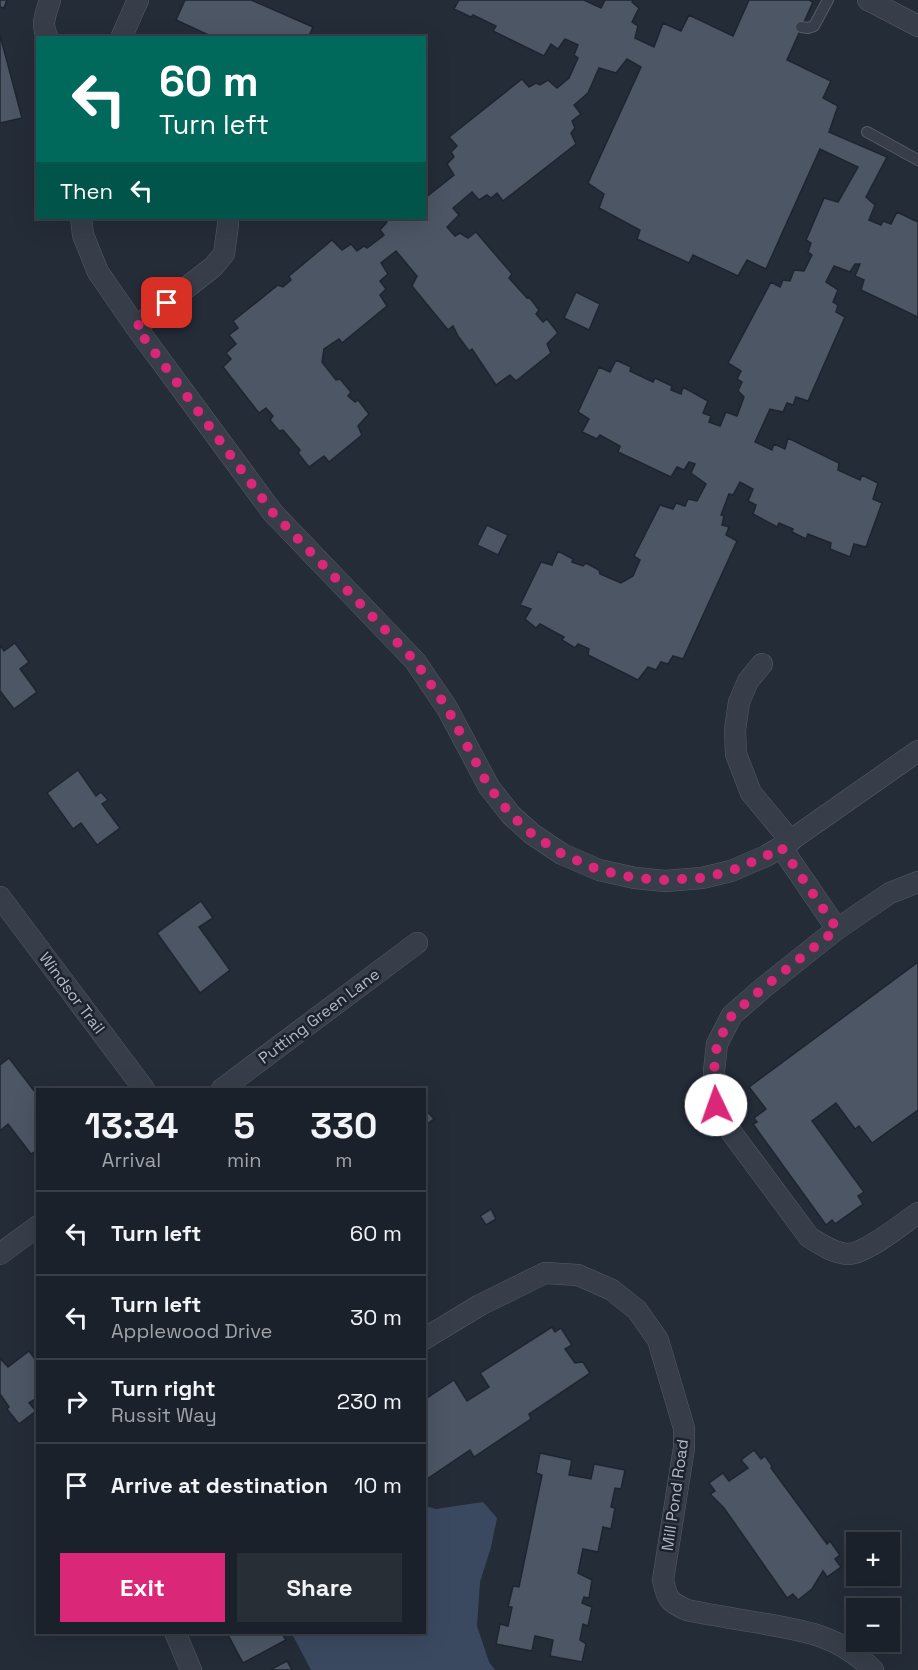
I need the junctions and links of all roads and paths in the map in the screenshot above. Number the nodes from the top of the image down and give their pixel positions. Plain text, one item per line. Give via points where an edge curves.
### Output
1 (50, 0) edge
2 (138, 0) edge
3 (828, 0) edge
4 (868, 0) edge
5 (801, 27) dead end
6 (918, 27) edge
7 (46, 36) edge
8 (122, 36) edge
9 (867, 132) dead end
10 (918, 160) edge
11 (81, 219) edge
12 (228, 219) edge
13 (136, 327) junction
14 (762, 664) dead end
15 (918, 751) edge
16 (786, 844) junction
17 (918, 882) edge
18 (0, 897) edge
19 (837, 929) junction
20 (417, 943) dead end
21 (143, 1088) edge
22 (223, 1088) edge
23 (918, 1213) edge
24 (36, 1227) edge
25 (0, 1254) edge
26 (426, 1338) edge
27 (176, 1634) edge
28 (191, 1670) edge
29 (873, 1670) edge

1 - 7 street via 44,20
2 - 8 street
3 - 5 lane via 814,26
4 - 6 street
9 - 10 lane
11 - 13 street via 83,235 98,272
12 - 13 street via 224,254 213,267
13 - 16 street via 273,513 415,661 447,708 489,787 532,834 562,854 599,870 665,880 702,878 731,871
14 - 16 street via 748,681 740,702 736,754 751,793
15 - 16 street
16 - 19 street
17 - 19 street via 890,893
18 - 21 street, Windsor Trail
19 - 23 street via 732,1015 717,1044 716,1105 726,1125 809,1237 827,1249 848,1254 867,1248
20 - 22 street, Putting Green Lane
24 - 25 street
26 - 29 street, Mill Pond Road via 545,1273 578,1275 612,1290 637,1310 658,1340 684,1428 663,1580 667,1597 687,1610 812,1632 837,1643
27 - 28 street

